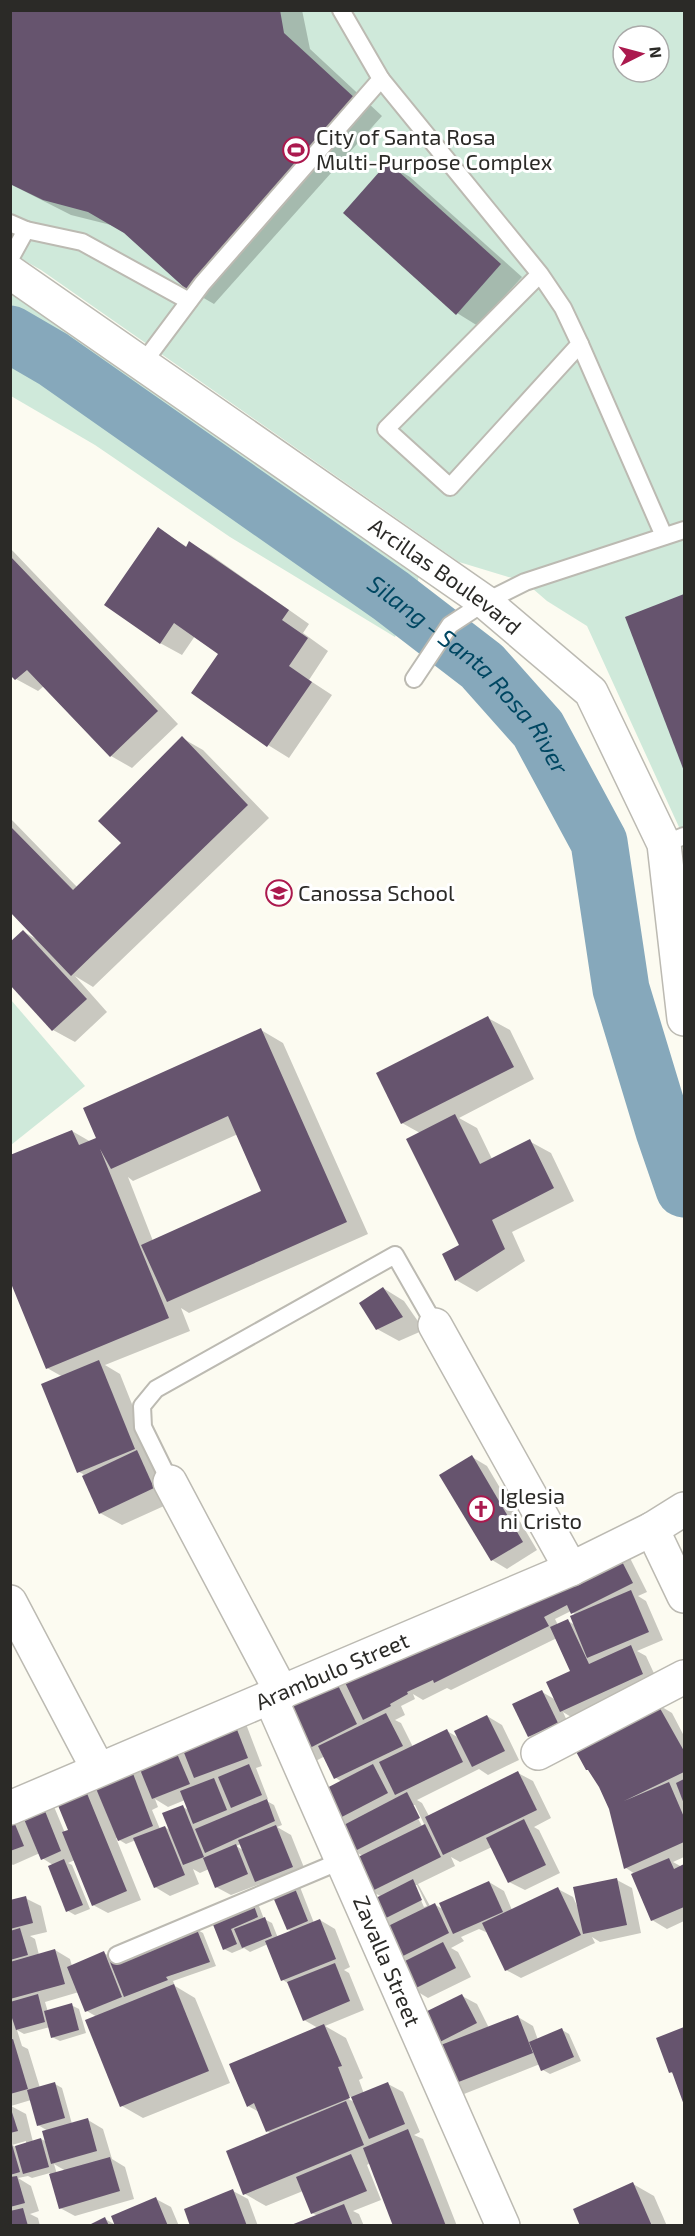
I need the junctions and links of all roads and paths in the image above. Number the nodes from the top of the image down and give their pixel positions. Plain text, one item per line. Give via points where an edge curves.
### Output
1 (341, 10) edge
2 (381, 79) junction
3 (10, 223) edge
4 (26, 230) junction
5 (10, 259) edge
6 (10, 272) edge
7 (540, 273) junction
8 (189, 301) junction
9 (579, 344) junction
10 (143, 363) junction
11 (684, 530) edge
12 (664, 536) junction
13 (485, 602) junction
14 (414, 679) dead end
15 (674, 840) edge
16 (684, 1019) edge
17 (435, 1325) joint
18 (170, 1482) joint
19 (684, 1509) edge
20 (652, 1529) junction
21 (571, 1569) junction
22 (684, 1596) edge
23 (10, 1602) edge
24 (684, 1677) edge
25 (276, 1695) junction
26 (538, 1753) dead end
27 (98, 1769) junction
28 (10, 1808) edge
29 (344, 1860) junction
30 (117, 1955) dead end
31 (503, 2226) edge

1 - 2 lane
2 - 7 lane
2 - 8 lane
3 - 4 lane
4 - 5 lane
4 - 8 lane via 82,242
6 - 10 main road, Arcillas Boulevard
7 - 9 lane via 563,308
7 - 9 lane via 387,429 450,487
8 - 10 lane
9 - 12 lane
10 - 13 main road, Arcillas Boulevard
11 - 12 lane
12 - 13 lane via 525,582
13 - 14 lane via 450,625
13 - 15 main road, Arcillas Boulevard via 591,692
15 - 16 main road, Arcillas Boulevard
17 - 18 lane via 395,1255 156,1389 142,1406 142,1427
17 - 21 main road
18 - 25 main road, Zavalla Street
19 - 20 main road
20 - 21 main road, Arambulo Street
20 - 22 main road
21 - 25 main road, Arambulo Street
23 - 27 main road
24 - 26 main road
25 - 27 main road, Arambulo Street
25 - 29 main road, Zavalla Street
27 - 28 main road, Arambulo Street
29 - 30 lane
29 - 31 main road, Zavalla Street

